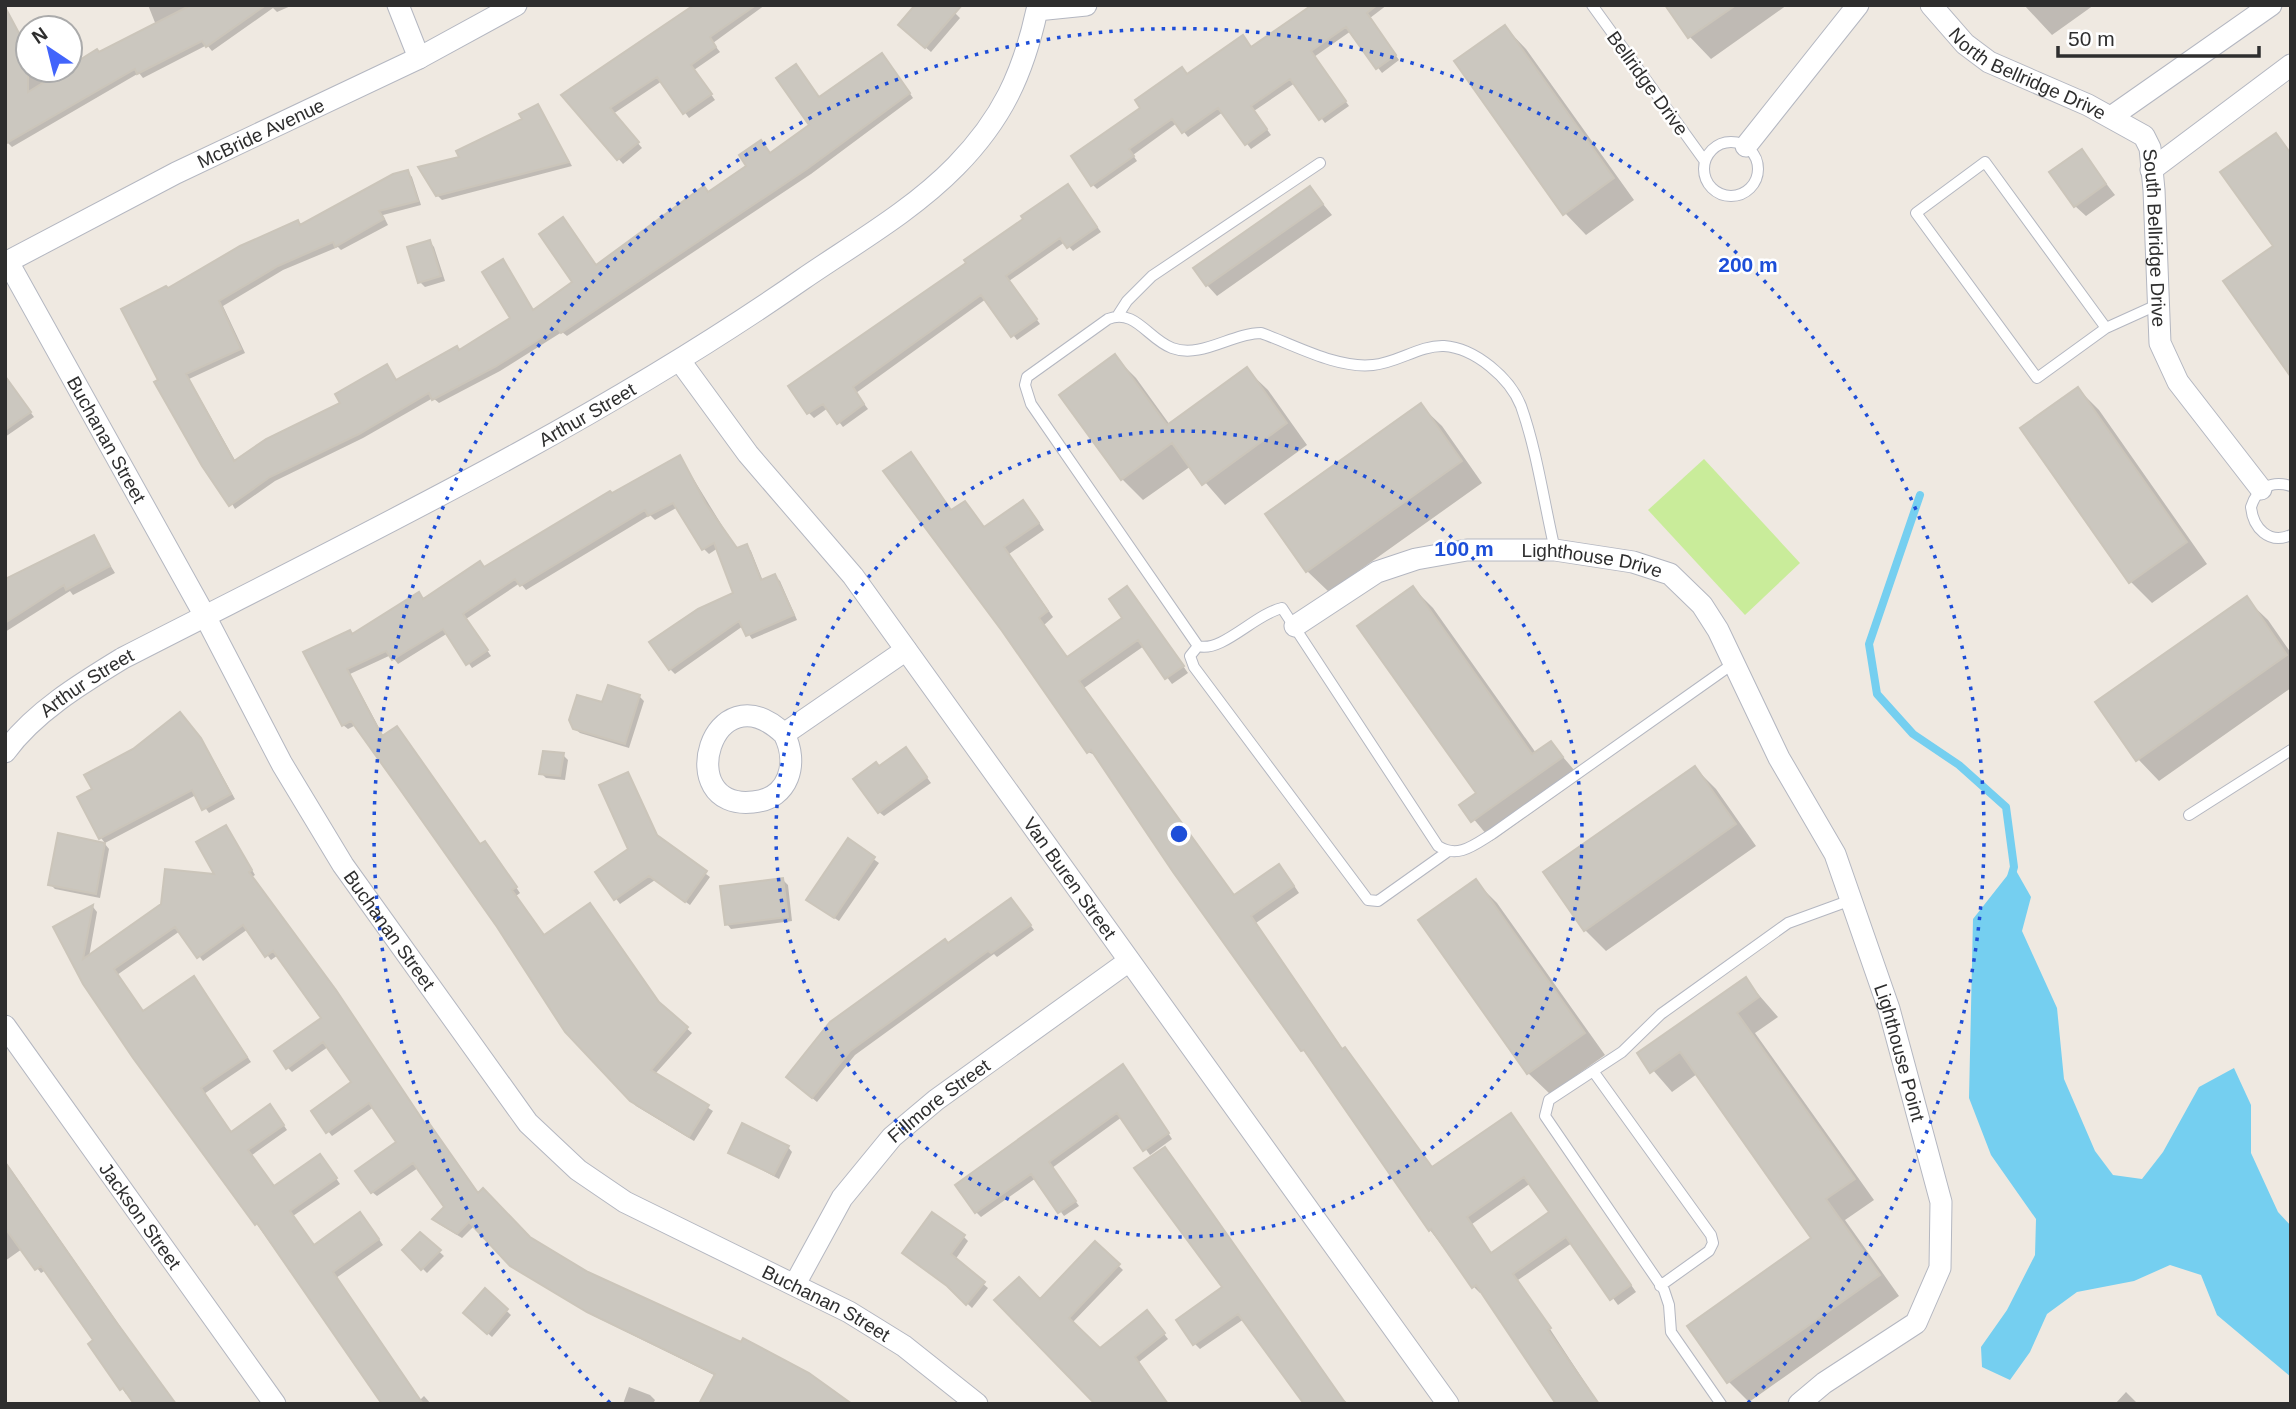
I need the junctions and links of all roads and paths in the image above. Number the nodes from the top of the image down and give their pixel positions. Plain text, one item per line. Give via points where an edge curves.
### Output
1 (398, 5) edge
2 (516, 5) edge
3 (1086, 5) edge
4 (1592, 5) edge
5 (1858, 5) edge
6 (1931, 5) edge
7 (2271, 5) edge
8 (1037, 8) edge
9 (419, 58) junction
10 (2291, 65) edge
11 (2112, 117) junction
12 (2135, 128) joint
13 (1746, 146) junction
14 (1704, 160) junction
15 (1320, 163) dead end
16 (2151, 170) junction
17 (7, 262) edge
18 (2158, 304) junction
19 (1118, 315) junction
20 (2106, 328) junction
21 (680, 361) junction
22 (2291, 486) edge
23 (2261, 489) junction
24 (2291, 535) edge
25 (1555, 550) junction
26 (205, 616) junction
27 (1295, 626) junction
28 (1198, 646) junction
29 (906, 650) junction
30 (1734, 663) junction
31 (784, 734) junction
32 (2291, 750) edge
33 (5, 752) edge
34 (2189, 816) dead end
35 (1447, 852) junction
36 (1851, 900) junction
37 (1129, 961) junction
38 (5, 1026) edge
39 (1593, 1071) junction
40 (795, 1284) junction
41 (1660, 1286) junction
42 (275, 1404) edge
43 (977, 1404) edge
44 (1448, 1404) edge
45 (1721, 1404) edge
46 (1799, 1404) edge

1 - 9 street
2 - 9 street, McBride Avenue
3 - 8 street, Arthur Street
4 - 14 lane, Bellridge Drive
5 - 13 street
6 - 11 street, North Bellridge Drive via 1965,44 1989,62
7 - 11 street
8 - 21 street, Arthur Street via 1027,57 1013,87 988,130 955,167 917,200
9 - 17 street, McBride Avenue via 176,173
10 - 16 street
11 - 12 street, North Bellridge Drive
12 - 16 street, South Bellridge Drive via 2150,148
13 - 14 lane via 1730,142 1714,147
13 - 14 lane via 1759,169 1746,192 1733,197 1709,187 1703,174
15 - 19 lane via 1152,276
16 - 18 street, South Bellridge Drive
17 - 26 street, Buchanan Street
18 - 20 lane
18 - 23 street, South Bellridge Drive via 2160,342 2178,382
19 - 25 lane via 1128,316 1172,348 1190,351 1261,333 1357,365 1392,362 1442,346 1479,358 1505,381 1520,404
19 - 28 lane via 1033,370 1025,385 1031,404
20 - 20 lane via 2037,377 1916,213 1985,162
21 - 26 street, Arthur Street via 516,454
21 - 29 street, Van Buren Street via 748,454 853,576
22 - 23 lane via 2271,484
23 - 24 lane via 2251,507 2257,528 2275,538
25 - 27 street, Lighthouse Drive via 1467,550 1416,559 1377,572
25 - 30 street, Lighthouse Drive via 1633,562 1670,574 1702,605
26 - 33 street, Arthur Street via 82,683
26 - 40 street, Buchanan Street via 282,764 343,865 528,1123 578,1170 625,1202
27 - 28 lane via 1282,608 1268,611 1214,646
27 - 35 lane via 1438,846
28 - 35 lane via 1189,656 1194,667 1368,900 1378,901
29 - 31 street
29 - 37 street, Van Buren Street
30 - 35 lane via 1492,834 1458,852
30 - 36 street, Lighthouse Point via 1779,758 1835,854
31 - 31 street via 760,718 731,721 715,735 706,755 713,783 735,801 762,801 775,795 793,760
32 - 34 lane
36 - 39 lane via 1788,923 1661,1014 1622,1052
36 - 46 street, Lighthouse Point via 1889,1009 1941,1202 1940,1268 1916,1323
37 - 40 street, Fillmore Street via 892,1137 842,1198
37 - 44 street, Van Buren Street
38 - 42 street, Jackson Street
39 - 41 lane via 1549,1100 1545,1116
39 - 41 lane via 1711,1235 1709,1251
40 - 43 street, Buchanan Street via 904,1346
41 - 45 lane via 1670,1305 1671,1332

